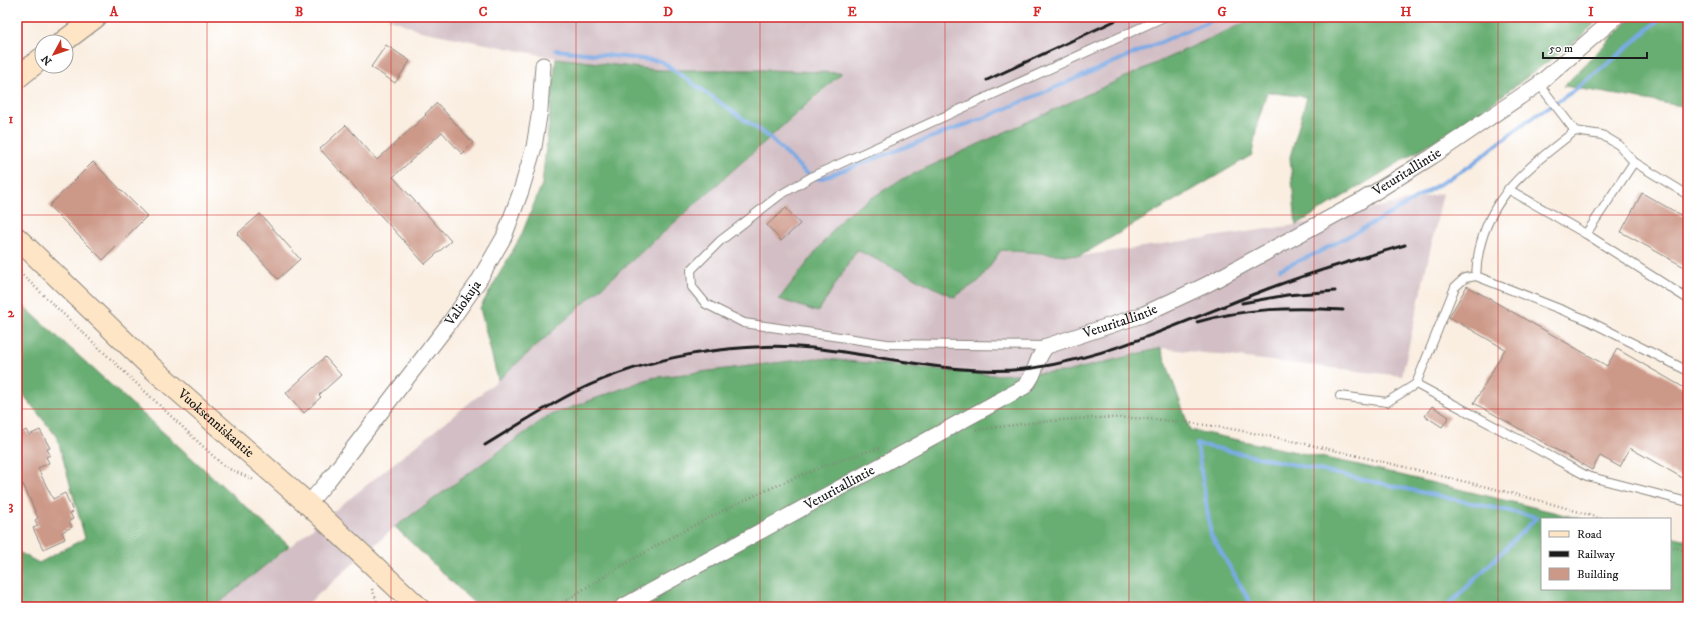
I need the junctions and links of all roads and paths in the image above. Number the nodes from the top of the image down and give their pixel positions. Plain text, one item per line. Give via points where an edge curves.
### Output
1 (96, 17) edge
2 (1164, 17) edge
3 (1616, 17) edge
4 (74, 34) edge
5 (34, 64) edge
6 (543, 65) dead end
7 (17, 78) edge
8 (1539, 84) junction
9 (1575, 131) junction
10 (1634, 162) junction
11 (1508, 190) junction
12 (1688, 194) edge
13 (1586, 234) junction
14 (17, 238) edge
15 (17, 270) edge
16 (1476, 276) junction
17 (1688, 299) edge
18 (1047, 346) junction
19 (1688, 371) edge
20 (1416, 384) junction
21 (1340, 396) dead end
22 (973, 431) dead end
23 (888, 446) dead end
24 (257, 482) dead end
25 (1688, 502) edge
26 (308, 504) junction
27 (1598, 518) edge
28 (1671, 545) edge
29 (1688, 552) edge
30 (373, 590) dead end
31 (379, 607) edge
32 (418, 607) edge
33 (556, 607) edge
34 (622, 607) edge

1 - 4 street
2 - 18 lane via 815,175 780,195 720,241 691,270 692,287 706,304 744,323 887,344
3 - 8 street, Veturitallintie
5 - 7 street
6 - 26 street, Valiokuja via 534,147 504,237 478,282 448,325
8 - 9 lane
8 - 18 street, Veturitallintie via 1433,156 1359,202 1206,285 1142,315
9 - 10 lane via 1602,135 1619,146
9 - 11 lane via 1540,158
10 - 12 lane
10 - 13 lane
11 - 13 lane
11 - 16 lane via 1484,228
13 - 17 lane
14 - 26 street, Vuoksenniskantie via 150,366
15 - 24 path via 225,467
16 - 19 lane via 1585,319
16 - 20 lane via 1465,278 1455,287
18 - 34 street, Veturitallintie via 1040,353 1031,380 1024,387
20 - 21 lane via 1387,402
20 - 25 lane via 1587,476
22 - 27 path via 1074,419 1132,418 1211,426 1324,448 1530,498
23 - 33 path via 860,453 805,473 699,521
26 - 32 street, Vuoksenniskantie
28 - 29 path
30 - 31 path

